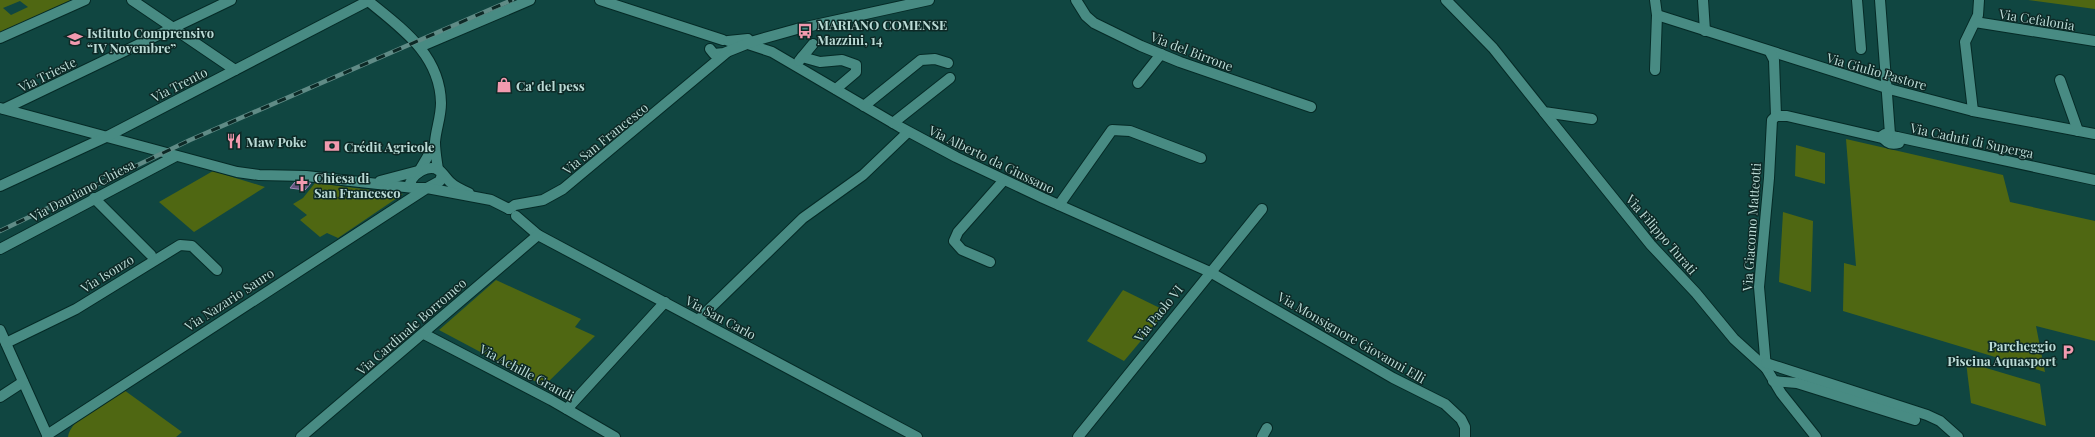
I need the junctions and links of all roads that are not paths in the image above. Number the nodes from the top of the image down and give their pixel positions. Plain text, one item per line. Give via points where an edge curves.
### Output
1 (85, 0) edge
2 (132, 0) edge
3 (231, 0) edge
4 (367, 0) edge
5 (530, 0) edge
6 (600, 0) edge
7 (929, 0) edge
8 (1076, 0) edge
9 (1446, 0) edge
10 (1655, 0) edge
11 (1703, 0) edge
12 (1857, 0) edge
13 (1880, 0) edge
14 (1980, 0) edge
15 (1657, 15) junction
16 (1975, 22) junction
17 (172, 28) junction
18 (688, 29) junction
19 (1705, 30) junction
20 (0, 38) edge
21 (766, 38) junction
22 (726, 41) junction
23 (2095, 42) edge
24 (745, 43) junction
25 (813, 44) dead end
26 (422, 46) junction
27 (709, 48) junction
28 (1861, 49) dead end
29 (729, 52) junction
30 (772, 52) junction
31 (1770, 52) junction
32 (1161, 54) junction
33 (802, 57) junction
34 (948, 63) dead end
35 (795, 66) junction
36 (235, 70) junction
37 (1655, 70) dead end
38 (950, 78) dead end
39 (697, 79) junction
40 (2060, 80) dead end
41 (1138, 83) dead end
42 (1886, 88) junction
43 (836, 89) junction
44 (864, 106) junction
45 (1311, 107) dead end
46 (2, 108) edge
47 (1973, 110) junction
48 (1544, 112) junction
49 (1776, 116) junction
50 (1592, 118) dead end
51 (893, 123) junction
52 (2078, 131) junction
53 (908, 132) junction
54 (2095, 134) edge
55 (106, 137) junction
56 (1892, 138) junction
57 (435, 144) junction
58 (176, 156) junction
59 (1201, 158) dead end
60 (419, 171) junction
61 (440, 172) junction
62 (1004, 180) junction
63 (2095, 180) edge
64 (360, 183) junction
65 (0, 186) edge
66 (414, 188) junction
67 (427, 188) junction
68 (474, 196) junction
69 (94, 198) junction
70 (1059, 205) junction
71 (1262, 209) dead end
72 (512, 212) junction
73 (538, 235) junction
74 (0, 249) edge
75 (151, 255) dead end
76 (990, 262) dead end
77 (217, 270) dead end
78 (1210, 272) junction
79 (665, 302) junction
80 (698, 320) junction
81 (0, 330) edge
82 (424, 334) junction
83 (6, 343) junction
84 (1766, 366) junction
85 (1773, 381) junction
86 (24, 382) junction
87 (0, 397) edge
88 (566, 409) junction
89 (1915, 420) dead end
90 (47, 436) edge
91 (609, 436) edge
92 (302, 437) edge
93 (918, 437) edge
94 (1078, 437) edge
95 (1465, 437) edge
96 (1816, 437) edge
97 (1958, 437) edge

1 - 20 street
2 - 17 street
3 - 17 street, Via Trieste
4 - 26 street
4 - 36 street, Via Trento
5 - 26 street
6 - 18 street
7 - 21 street
8 - 32 street, Via del Birrone via 1094,23
9 - 48 street, Via Filippo Turati via 1494,48
10 - 15 street
11 - 19 street
12 - 28 street
13 - 42 street
14 - 16 street
15 - 19 street, Via Giulio Pastore
15 - 37 street
16 - 23 street, Via Cefalonia
16 - 47 street via 1965,42
17 - 36 street
17 - 46 street, Via Trieste
18 - 22 street
18 - 27 street
19 - 31 street, Via Giulio Pastore
21 - 22 street
21 - 24 street, Via San Francesco
21 - 30 street, Via Alberto da Giussano via 767,48
22 - 27 street via 715,42
22 - 29 street via 733,44
24 - 29 street, Via San Francesco
24 - 30 street, Via Alberto da Giussano
25 - 33 street
26 - 57 street via 440,83 440,113
27 - 29 street via 714,54
27 - 39 street, Via San Francesco via 706,64
29 - 39 street, Via San Francesco
30 - 35 street, Via Alberto da Giussano
31 - 42 street, Via Giulio Pastore
31 - 49 street, Via Giacomo Matteotti via 1774,60
32 - 41 street
32 - 45 street, Via del Birrone
33 - 35 street
33 - 43 street via 820,62 839,60 856,65 856,72
34 - 44 street via 935,59 921,60
35 - 43 street, Via Alberto da Giussano
36 - 55 street, Via Trento
38 - 51 street
39 - 72 street, Via San Francesco via 563,189 543,200 524,205 525,210
40 - 52 street
42 - 47 street, Via Giulio Pastore
42 - 56 street
43 - 44 street, Via Alberto da Giussano
44 - 51 street, Via Alberto da Giussano
46 - 55 street
47 - 52 street, Via Giulio Pastore
48 - 50 street
48 - 84 street, Via Filippo Turati via 1651,245 1734,339
49 - 56 street, Via Caduti di Superga via 1787,116
49 - 84 street, Via Giacomo Matteotti via 1772,120 1759,287
51 - 53 street, Via Alberto da Giussano
52 - 54 street, Via Giulio Pastore
53 - 62 street, Via Alberto da Giussano
53 - 80 street via 864,175 806,215
55 - 58 street
55 - 65 street, Via Trento
56 - 63 street, Via Caduti di Superga via 2007,166 2041,169
57 - 60 street
57 - 61 street
58 - 64 street via 249,174 306,176
58 - 69 street, Via Damiano Chiesa
59 - 70 street via 1130,131 1112,130
60 - 61 street via 429,169
60 - 64 street via 385,180
60 - 66 street via 411,180 411,186
61 - 67 street, Via Nazario Sauro via 440,181
61 - 68 street via 454,185
62 - 70 street, Via Alberto da Giussano
62 - 76 street via 958,232 954,241 962,250
64 - 66 street
66 - 67 street
67 - 68 street
67 - 90 street, Via Nazario Sauro
68 - 72 street via 491,200
69 - 74 street, Via Damiano Chiesa
69 - 75 street
70 - 78 street, Via Alberto da Giussano
71 - 78 street, Via Paolo VI
72 - 73 street, Via San Carlo
73 - 79 street, Via San Carlo
73 - 82 street, Via Cardinale Borromeo
77 - 83 street, Via Isonzo via 190,245 180,246 76,309
78 - 94 street, Via Paolo VI
78 - 95 street, Via Monsignore Giovanni Elli via 1397,380 1445,404 1461,419 1465,427
79 - 80 street, Via San Carlo
79 - 88 street
80 - 93 street, Via San Carlo
81 - 83 street
82 - 88 street, Via Achille Grandi
82 - 92 street, Via Cardinale Borromeo
83 - 86 street
84 - 85 street, Via Giacomo Matteotti
84 - 97 street via 1927,415 1940,421
85 - 89 street via 1797,383
85 - 96 street, Via Giacomo Matteotti
86 - 87 street
86 - 90 street
88 - 91 street, Via Achille Grandi

